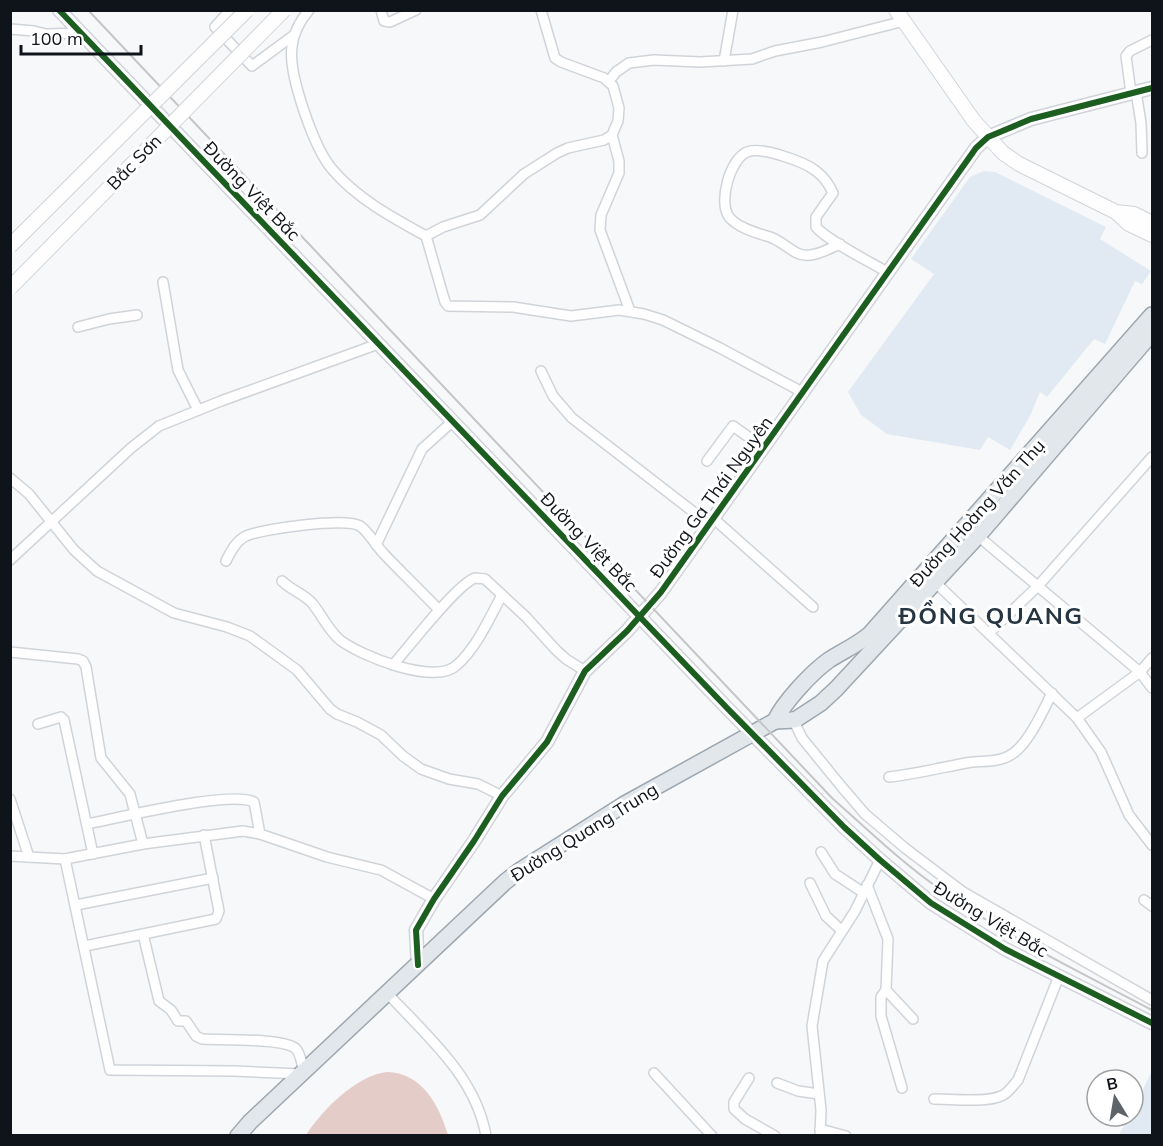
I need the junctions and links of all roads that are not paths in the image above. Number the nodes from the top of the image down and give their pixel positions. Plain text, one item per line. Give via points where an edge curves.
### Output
1 (59, 10) edge
2 (230, 10) edge
3 (247, 10) edge
4 (284, 10) edge
5 (381, 10) edge
6 (416, 10) edge
7 (541, 10) edge
8 (733, 10) edge
9 (304, 12) edge
10 (900, 16) edge
11 (10, 29) edge
12 (80, 33) junction
13 (294, 35) junction
14 (1152, 40) edge
15 (724, 61) junction
16 (609, 81) junction
17 (1152, 88) edge
18 (1134, 92) junction
19 (612, 135) junction
20 (988, 137) junction
21 (1142, 153) dead end
22 (1116, 212) junction
23 (1152, 223) edge
24 (426, 236) junction
25 (1152, 236) edge
26 (840, 244) junction
27 (10, 246) edge
28 (889, 273) junction
29 (163, 282) dead end
30 (10, 288) edge
31 (630, 311) junction
32 (137, 315) dead end
33 (1152, 315) edge
34 (78, 327) dead end
35 (1152, 333) edge
36 (378, 344) junction
37 (541, 370) dead end
38 (804, 393) junction
39 (198, 410) junction
40 (453, 421) junction
41 (1047, 446) junction
42 (764, 448) junction
43 (1152, 457) edge
44 (707, 461) dead end
45 (11, 479) edge
46 (711, 521) junction
47 (52, 522) junction
48 (978, 536) junction
49 (376, 545) junction
50 (10, 560) edge
51 (226, 561) dead end
52 (282, 581) dead end
53 (936, 583) junction
54 (1038, 586) junction
55 (502, 596) junction
56 (813, 608) dead end
57 (439, 610) junction
58 (640, 617) junction
59 (989, 633) junction
60 (10, 652) edge
61 (1152, 658) edge
62 (393, 665) junction
63 (585, 671) junction
64 (1140, 672) junction
65 (1152, 688) edge
66 (1052, 693) junction
67 (1077, 718) junction
68 (795, 720) junction
69 (769, 722) junction
70 (38, 724) dead end
71 (889, 777) dead end
72 (502, 796) junction
73 (10, 799) edge
74 (136, 814) junction
75 (87, 824) junction
76 (261, 834) junction
77 (204, 835) junction
78 (143, 844) junction
79 (1152, 845) edge
80 (821, 852) dead end
81 (93, 854) junction
82 (10, 856) edge
83 (28, 857) junction
84 (65, 859) junction
85 (880, 860) junction
86 (213, 878) junction
87 (810, 883) dead end
88 (866, 889) junction
89 (434, 899) junction
90 (76, 904) junction
91 (841, 930) junction
92 (143, 934) junction
93 (85, 946) junction
94 (418, 965) junction
95 (1059, 976) junction
96 (886, 990) junction
97 (388, 994) junction
98 (1152, 1000) edge
99 (913, 1019) dead end
100 (1152, 1023) edge
101 (302, 1073) junction
102 (654, 1073) dead end
103 (749, 1078) dead end
104 (777, 1083) dead end
105 (902, 1088) dead end
106 (819, 1094) junction
107 (934, 1099) dead end
108 (820, 1132) edge
109 (238, 1136) edge
110 (486, 1136) edge
111 (712, 1136) edge
112 (775, 1136) edge
113 (846, 1136) edge

1 - 12 street, Đường Việt Bắc
2 - 13 street via 215,27 252,66
3 - 27 main road, Bắc Sơn, bridge
4 - 30 main road, Bắc Sơn, bridge
5 - 6 street via 384,21 390,22
7 - 16 street via 555,58
8 - 15 street
9 - 13 street
10 - 15 street via 822,42 752,59
10 - 20 main road
11 - 12 street
12 - 36 street, Đường Việt Bắc
13 - 24 street via 293,69 321,154 344,182 388,215
14 - 18 street via 1126,56
15 - 16 street via 637,61 624,65
16 - 19 street via 619,108
17 - 18 street
18 - 20 street via 1031,119
18 - 21 street
19 - 24 street via 557,153 510,185 480,215
19 - 31 street via 619,173 601,215 600,230
20 - 22 main road via 1019,164
20 - 28 street, Đường Ga Thái Nguyên via 966,161
22 - 23 main road via 1134,214
22 - 25 main road
24 - 31 street via 448,306 513,307 571,316
26 - 26 street via 816,227 816,217 833,193 815,170 766,151 755,150 740,156 726,194 726,210 732,220 781,240 799,254 816,254
26 - 28 street
28 - 38 street, Đường Ga Thái Nguyên
29 - 39 street via 178,370
31 - 38 street via 663,320
32 - 34 street
33 - 41 main road, Đường Hoàng Văn Thụ
35 - 41 main road, Đường Hoàng Văn Thụ
36 - 39 street
36 - 40 street, Đường Việt Bắc
37 - 46 street via 553,396 572,418
38 - 42 street, Đường Ga Thái Nguyên
39 - 47 street via 147,435
40 - 49 street via 422,449
40 - 58 street, Đường Việt Bắc
41 - 48 main road, Đường Hoàng Văn Thụ
41 - 69 main road, Đường Hoàng Văn Thụ via 870,634 827,662
42 - 44 street via 733,426
42 - 46 street, Đường Ga Thái Nguyên
43 - 54 street
45 - 47 street
46 - 56 street
46 - 58 street, Đường Ga Thái Nguyên
47 - 50 street
47 - 72 street via 97,571 161,607 250,636 290,664 330,709 381,735 413,764 441,777 478,784
48 - 53 main road, Đường Hoàng Văn Thụ
48 - 54 street
49 - 51 street via 360,526 341,521 255,533 241,540
49 - 57 street
52 - 62 street via 309,601 341,640
53 - 59 street
53 - 68 main road, Đường Hoàng Văn Thụ via 836,689
54 - 59 street
54 - 64 street
55 - 57 street via 485,579 475,578
55 - 62 street via 481,633 452,669 437,673
55 - 63 street via 561,655
57 - 62 street
58 - 63 street, Đường Ga Thái Nguyên
58 - 69 street, Đường Việt Bắc
59 - 66 street
60 - 74 street via 82,661 101,758 126,787
61 - 64 street
63 - 72 street, Đường Ga Thái Nguyên via 547,742
64 - 65 street
64 - 67 street
66 - 67 street
66 - 71 street via 1022,744 1007,757
67 - 79 street via 1101,752 1129,815
68 - 69 main road
68 - 98 street via 802,738 827,771 865,814 905,848 963,892
69 - 85 street, Đường Việt Bắc via 844,827
69 - 94 main road, Đường Quang Trung via 534,861 505,882
70 - 75 street via 61,717 64,720
72 - 89 street, Đường Ga Thái Nguyên
73 - 83 street
74 - 75 street
74 - 76 street via 197,802 252,800
74 - 78 street
75 - 81 street
76 - 77 street via 243,831
76 - 89 street via 389,873
77 - 78 street
77 - 86 street
78 - 81 street
80 - 88 street via 835,874
81 - 84 street
82 - 83 street
83 - 84 street
84 - 90 street
85 - 88 street
85 - 95 street, Đường Việt Bắc via 964,925
86 - 90 street
86 - 92 street via 219,912 216,919
87 - 91 street via 826,916
88 - 91 street
88 - 96 street via 888,939
89 - 94 street, Đường Ga Thái Nguyên via 417,930
90 - 93 street
91 - 106 street via 823,961 812,1026
92 - 93 street
92 - 101 street via 159,1001 178,1021 186,1021 202,1038 272,1041 294,1048
93 - 101 street via 110,1070
94 - 97 main road, Đường Quang Trung
95 - 100 street, Đường Việt Bắc
95 - 107 street via 1018,1080 1006,1093 984,1100
96 - 99 street
96 - 105 street via 881,997 881,1016
97 - 101 main road, Đường Quang Trung
97 - 110 street via 454,1066 474,1096
101 - 109 main road, Đường Quang Trung
102 - 111 street
103 - 112 street via 734,1102 734,1109
104 - 106 street
106 - 108 street
108 - 113 street

